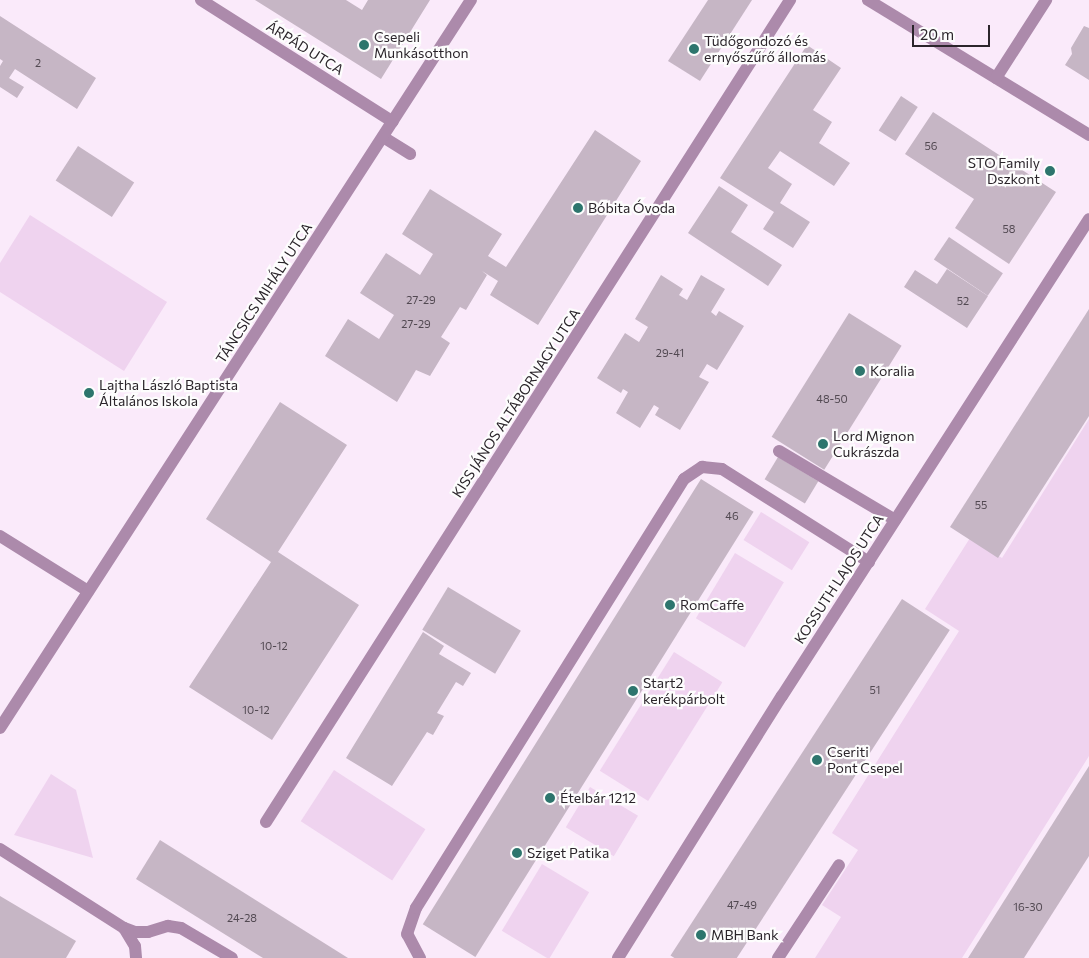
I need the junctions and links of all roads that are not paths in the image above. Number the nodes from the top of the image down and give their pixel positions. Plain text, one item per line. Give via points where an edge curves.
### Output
1 (201, 0) edge
2 (471, 0) edge
3 (790, 0) edge
4 (868, 0) edge
5 (1046, 0) edge
6 (996, 78) junction
7 (393, 122) junction
8 (1089, 135) edge
9 (383, 137) junction
10 (410, 154) dead end
11 (1089, 218) edge
12 (779, 451) dead end
13 (896, 520) junction
14 (0, 536) edge
15 (868, 562) junction
16 (88, 591) junction
17 (0, 728) edge
18 (266, 822) dead end
19 (0, 849) edge
20 (839, 865) dead end
21 (124, 928) junction
22 (136, 958) edge
23 (232, 958) edge
24 (420, 958) edge
25 (618, 958) edge
26 (778, 958) edge

1 - 7 street, ÁRPÁD UTCA
2 - 7 street, TÁNCSICS MIHÁLY UTCA
3 - 18 street, KISS JÁNOS ALTÁBORNAGY UTCA
4 - 6 street
5 - 6 street
6 - 8 street
7 - 9 street, TÁNCSICS MIHÁLY UTCA
9 - 10 street
9 - 16 street, TÁNCSICS MIHÁLY UTCA
11 - 13 street, KOSSUTH LAJOS UTCA
12 - 13 street
13 - 15 street, KOSSUTH LAJOS UTCA
14 - 16 street
15 - 24 street via 722,470 702,467 684,479 416,908 407,934
15 - 25 street, KOSSUTH LAJOS UTCA
16 - 17 street, TÁNCSICS MIHÁLY UTCA
19 - 21 street
20 - 26 street
21 - 22 street via 135,946
21 - 23 street via 142,932 168,926 181,928

